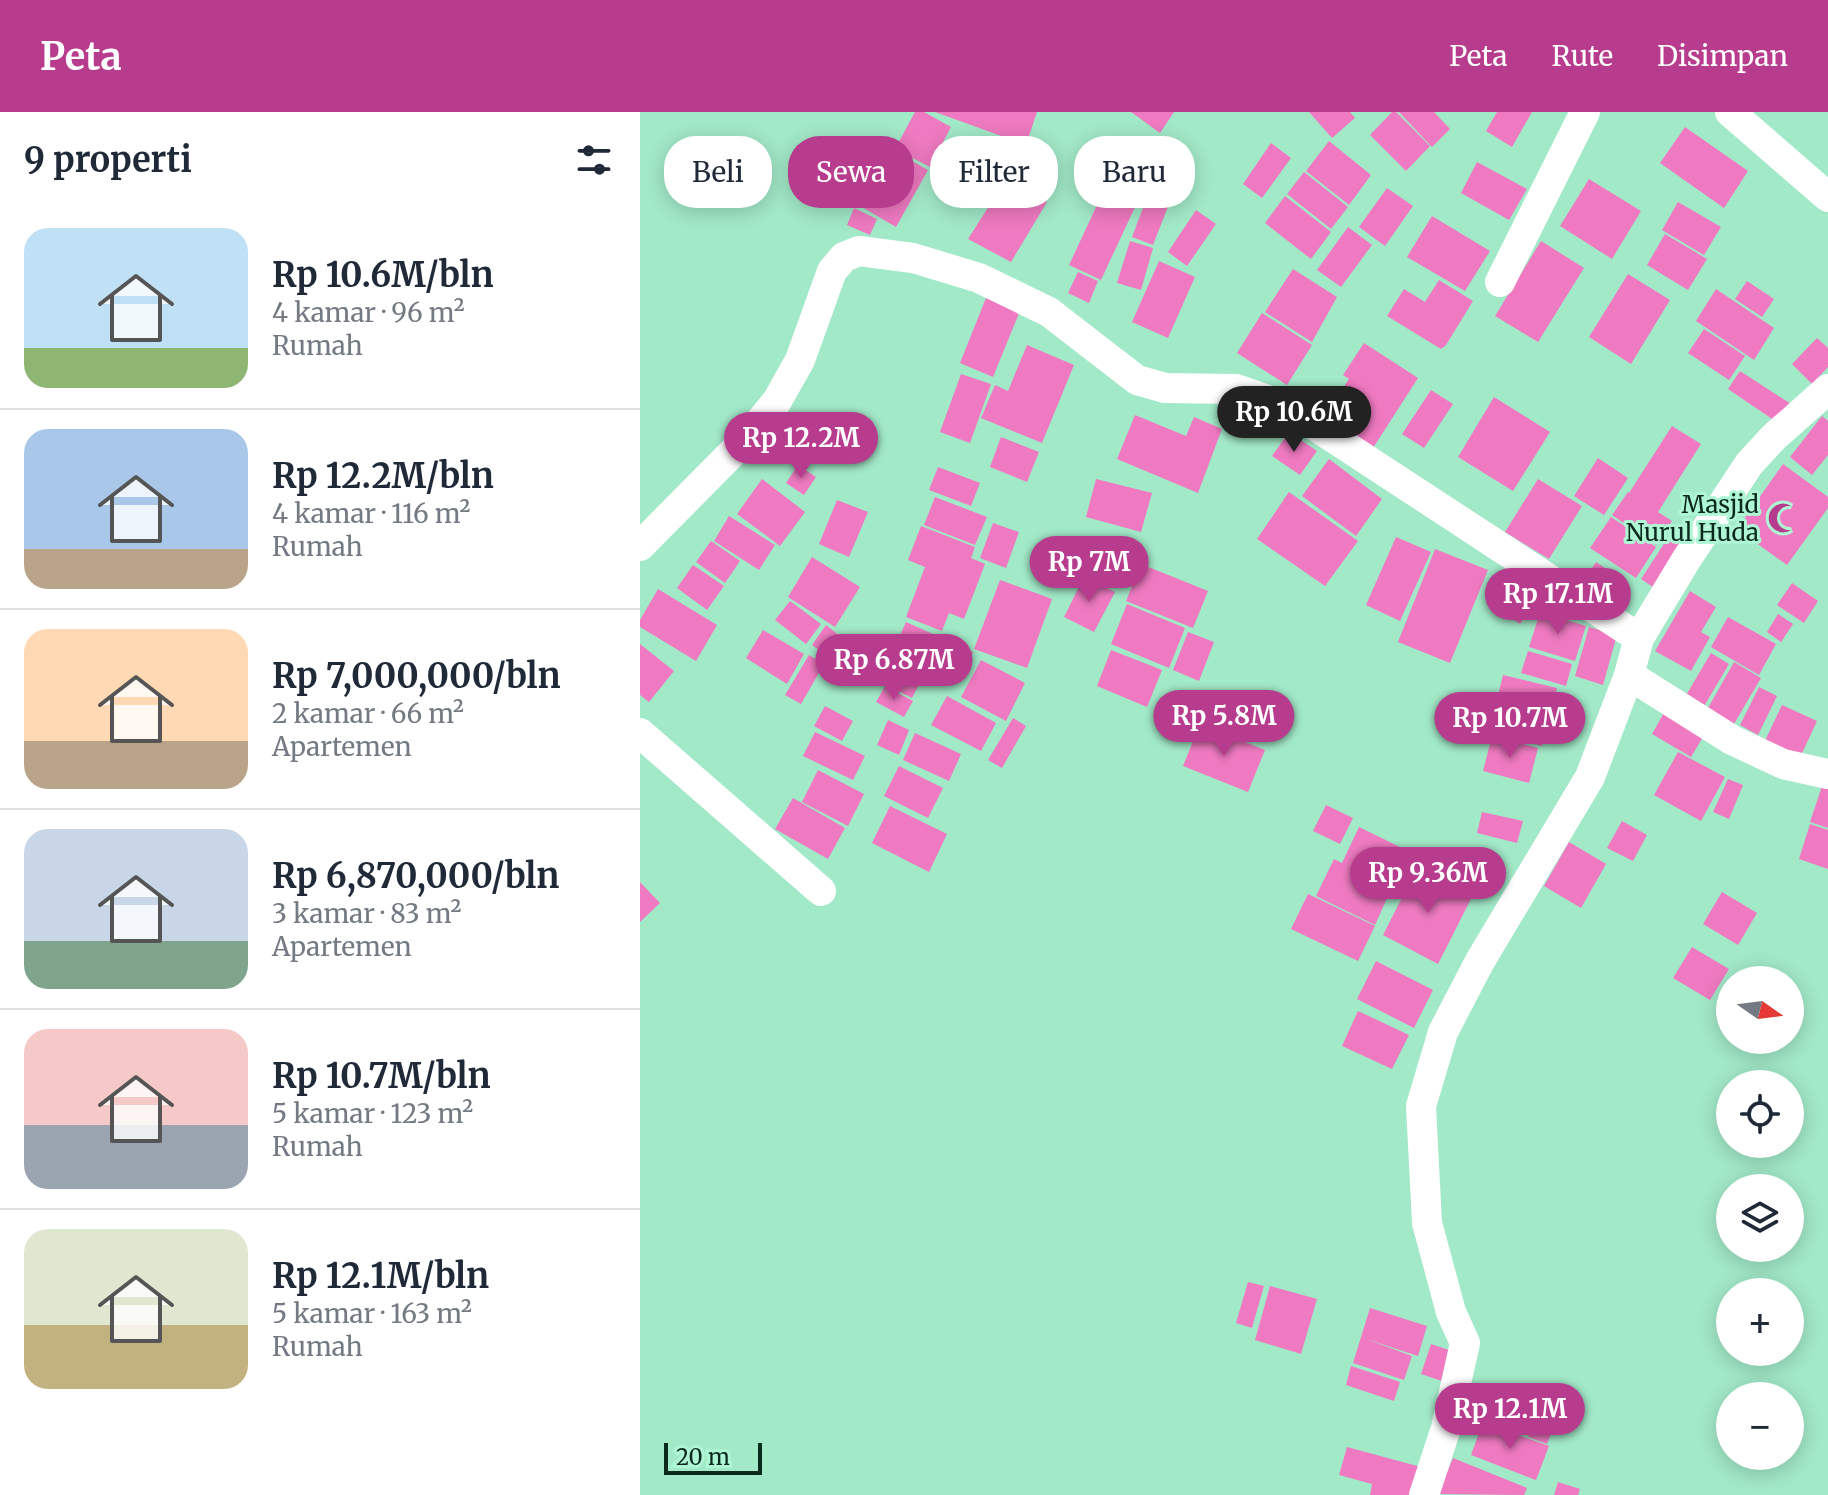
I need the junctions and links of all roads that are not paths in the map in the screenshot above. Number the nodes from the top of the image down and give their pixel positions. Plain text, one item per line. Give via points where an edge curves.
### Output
1 (1585, 112) edge
2 (1730, 112) edge
3 (1828, 197) edge
4 (1500, 282) dead end
5 (1828, 389) edge
6 (640, 546) edge
7 (1639, 638) junction
8 (1629, 675) junction
9 (640, 733) edge
10 (1828, 774) edge
11 (821, 891) dead end
12 (1424, 1495) edge

1 - 4 street
2 - 3 street
5 - 7 street via 1749,464
6 - 7 street via 777,401 800,360 832,271 844,257 859,251 913,258 979,278 1049,312 1137,380 1165,388 1236,389 1290,411
7 - 8 street
8 - 10 street via 1732,740 1783,764
8 - 12 street via 1590,777 1443,1032 1421,1106 1427,1223 1465,1343
9 - 11 street

